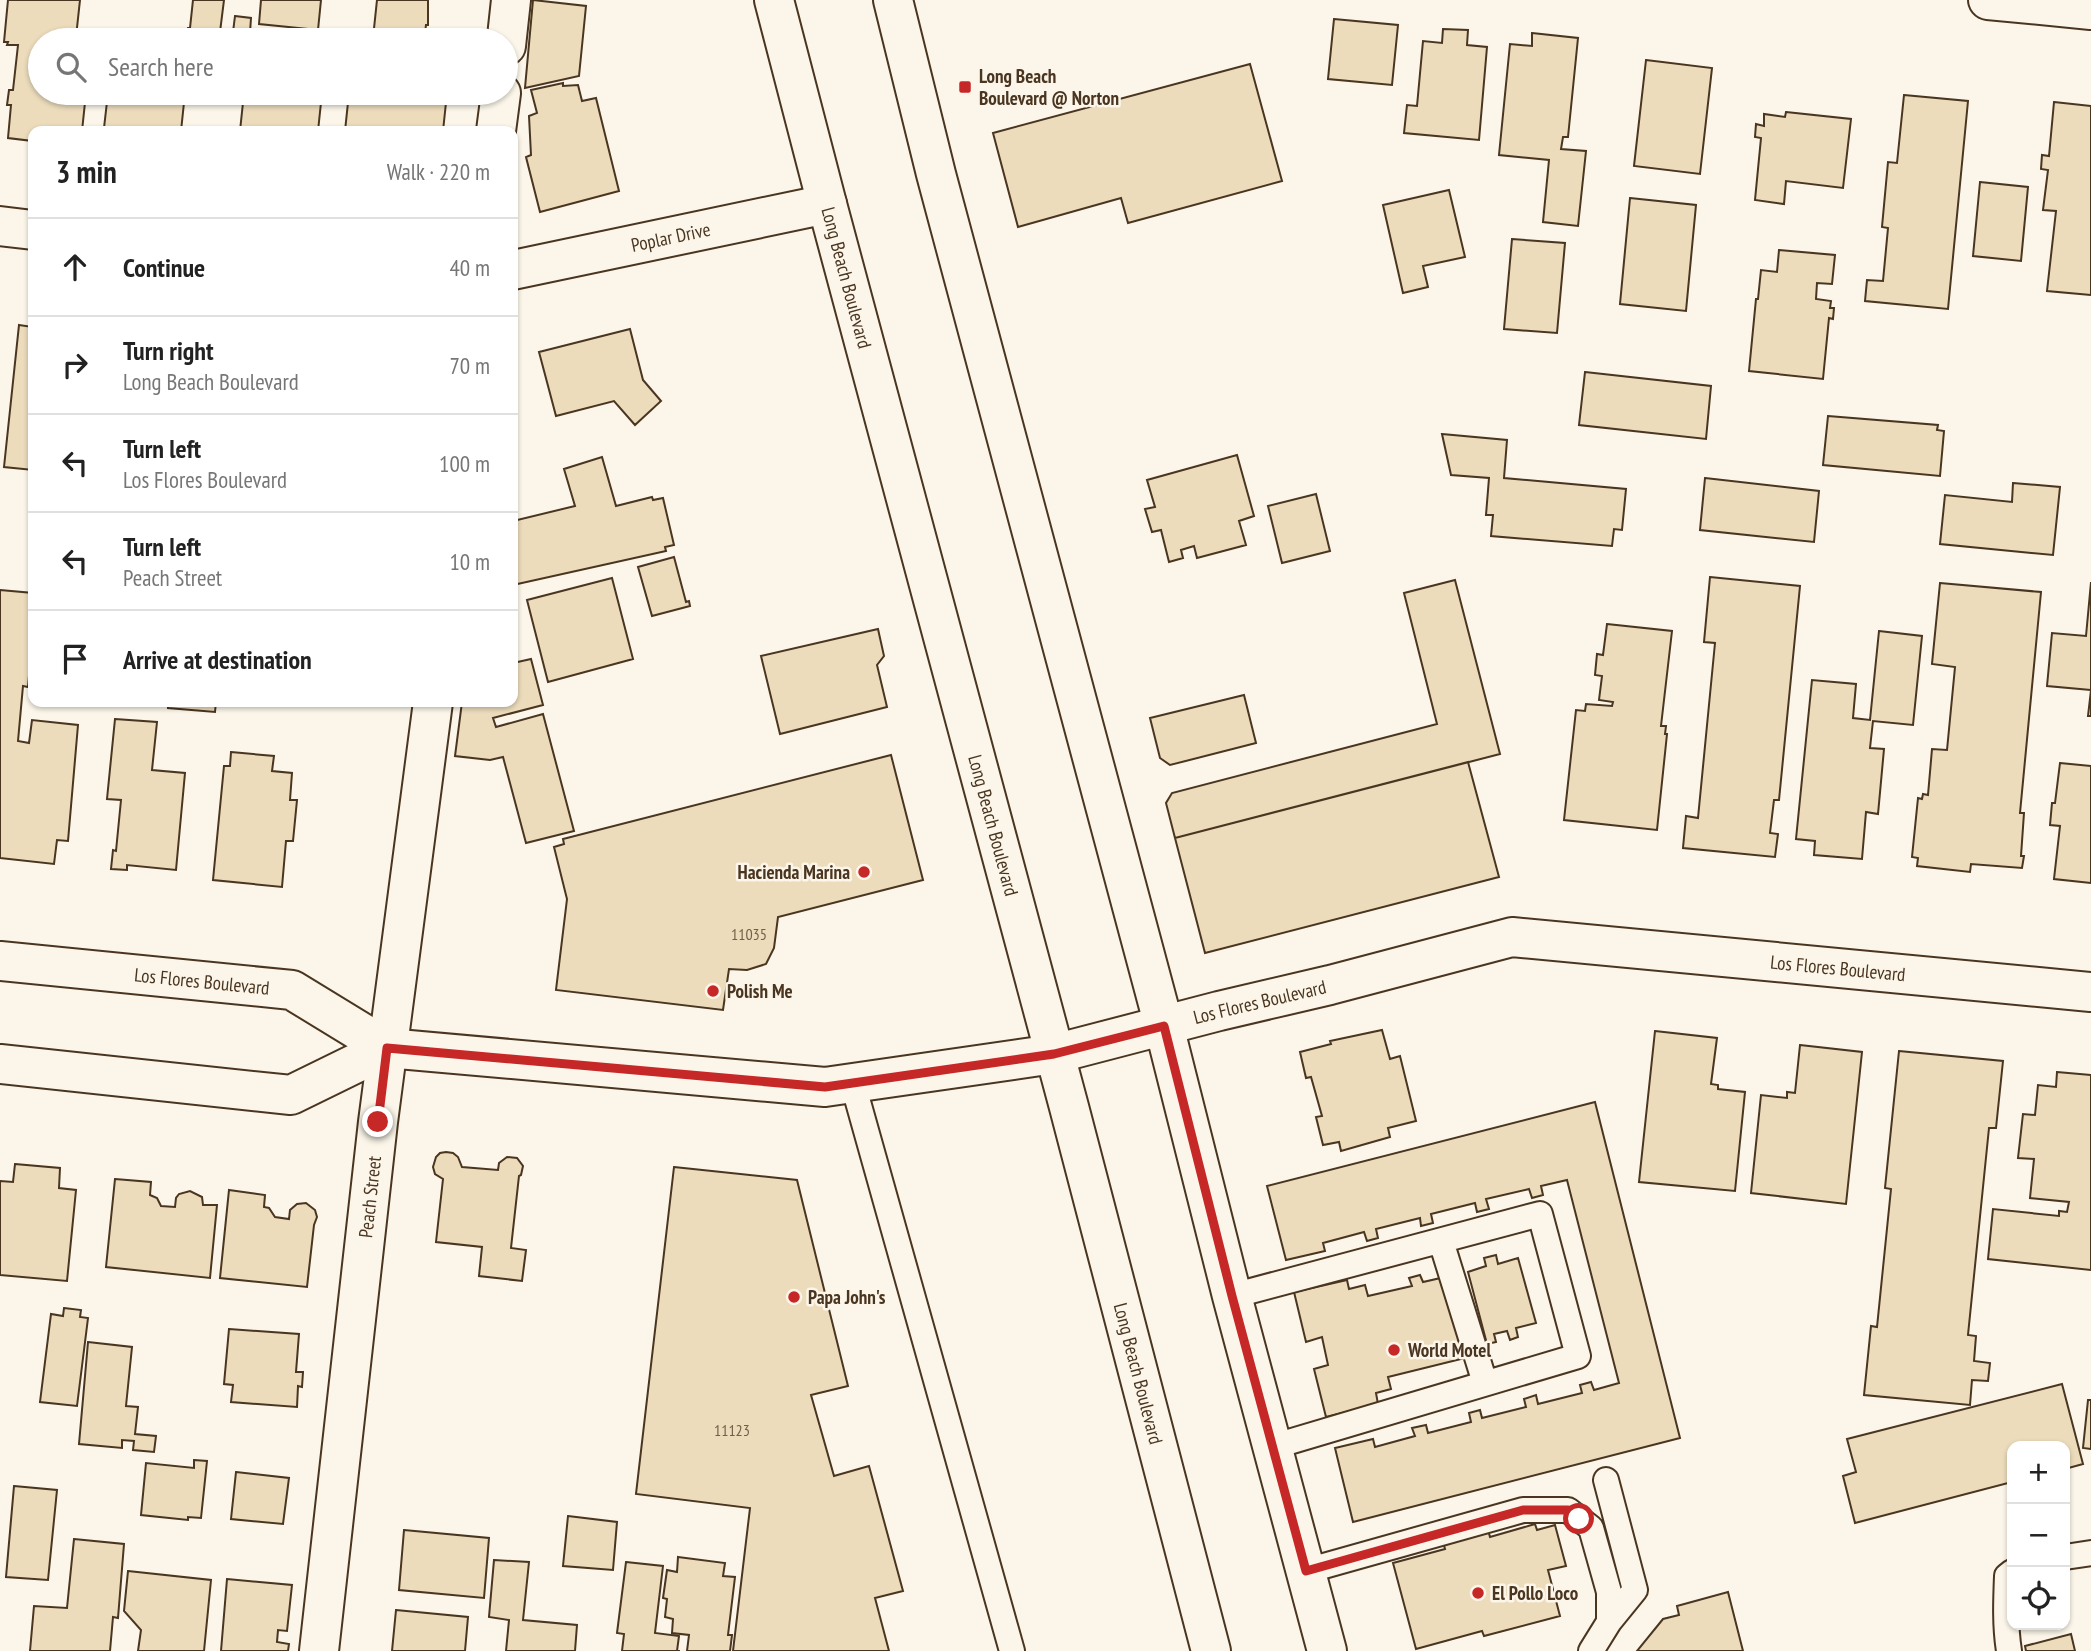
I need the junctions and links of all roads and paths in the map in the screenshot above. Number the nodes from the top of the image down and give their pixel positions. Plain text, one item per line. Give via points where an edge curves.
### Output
1 (511, 0) edge
2 (774, 0) edge
3 (893, 0) edge
4 (2003, 1) edge
5 (2091, 10) edge
6 (508, 28) edge
7 (499, 105) edge
8 (497, 126) edge
9 (827, 204) junction
10 (0, 226) edge
11 (28, 229) edge
12 (518, 269) edge
13 (432, 707) edge
14 (0, 961) edge
15 (2091, 992) edge
16 (1164, 1026) junction
17 (387, 1048) junction
18 (1054, 1054) junction
19 (0, 1064) edge
20 (853, 1084) junction
21 (1441, 1241) junction
22 (1232, 1296) junction
23 (1485, 1383) junction
24 (1272, 1447) junction
25 (1606, 1480) dead end
26 (2091, 1553) edge
27 (2070, 1556) edge
28 (1306, 1571) junction
29 (2007, 1576) edge
30 (1609, 1622) junction
31 (319, 1651) edge
32 (1012, 1651) edge
33 (1211, 1651) edge
34 (1327, 1651) edge
35 (1591, 1651) edge
36 (2009, 1651) edge

1 - 6 street
2 - 9 street, Long Beach Boulevard
3 - 16 street
4 - 5 street
7 - 8 street
9 - 12 street, Poplar Drive
9 - 18 street, Long Beach Boulevard
10 - 11 street
13 - 17 street, Peach Street
14 - 17 street, Los Flores Boulevard via 292,990
15 - 16 street, Los Flores Boulevard via 1512,937
16 - 18 street, Los Flores Boulevard
16 - 22 street
17 - 19 street via 291,1095
17 - 20 street, Los Flores Boulevard via 825,1087
17 - 31 street, Peach Street
18 - 20 street, Los Flores Boulevard
18 - 33 street, Long Beach Boulevard
20 - 32 lane
21 - 22 lane
21 - 23 lane
21 - 23 lane via 1540,1214 1578,1356
22 - 24 street
23 - 24 lane
24 - 28 street
25 - 30 lane via 1635,1590
26 - 27 lane
28 - 30 lane via 1523,1510 1568,1510 1591,1528 1609,1592
28 - 34 street
29 - 36 lane
30 - 35 lane

